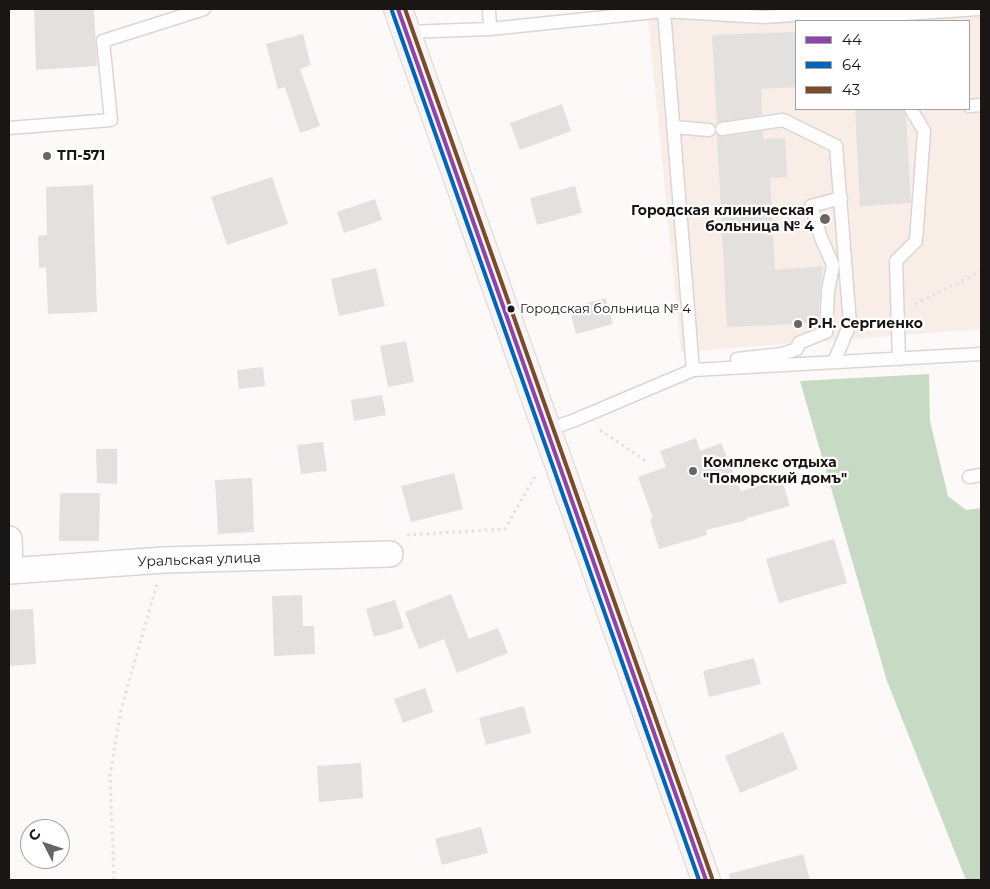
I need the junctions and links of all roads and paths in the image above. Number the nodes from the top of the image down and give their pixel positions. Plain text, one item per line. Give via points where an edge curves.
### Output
1 (204, 9) edge
2 (488, 9) edge
3 (978, 9) edge
4 (664, 11) junction
5 (763, 13) edge
6 (904, 17) edge
7 (402, 20) edge
8 (490, 28) junction
9 (912, 110) edge
10 (673, 127) junction
11 (9, 128) edge
12 (722, 129) dead end
13 (709, 130) dead end
14 (841, 198) junction
15 (981, 271) edge
16 (897, 313) junction
17 (981, 354) edge
18 (899, 358) junction
19 (834, 362) junction
20 (722, 368) junction
21 (693, 370) junction
22 (594, 426) dead end
23 (547, 430) junction
24 (646, 461) dead end
25 (9, 539) edge
26 (390, 554) dead end
27 (164, 560) junction
28 (9, 571) edge
29 (114, 880) edge
30 (706, 880) edge

1 - 11 lane via 103,41 111,120
2 - 8 lane
3 - 6 lane
4 - 5 lane
4 - 8 lane
4 - 10 lane
5 - 6 lane
7 - 8 lane
7 - 23 street
9 - 16 lane via 924,131 924,140 916,241 896,261
10 - 13 lane
10 - 21 lane
12 - 14 lane via 783,120 836,146
14 - 19 lane via 850,324
14 - 20 lane via 811,206 834,265 828,291 826,332 782,354 730,360
15 - 16 path
16 - 18 lane
17 - 18 lane
18 - 19 lane
19 - 20 lane
20 - 21 lane
21 - 23 lane
22 - 24 path
23 - 30 street
25 - 28 street
26 - 27 street, Уральская улица
27 - 28 street, Уральская улица
27 - 29 path via 121,710 110,775

